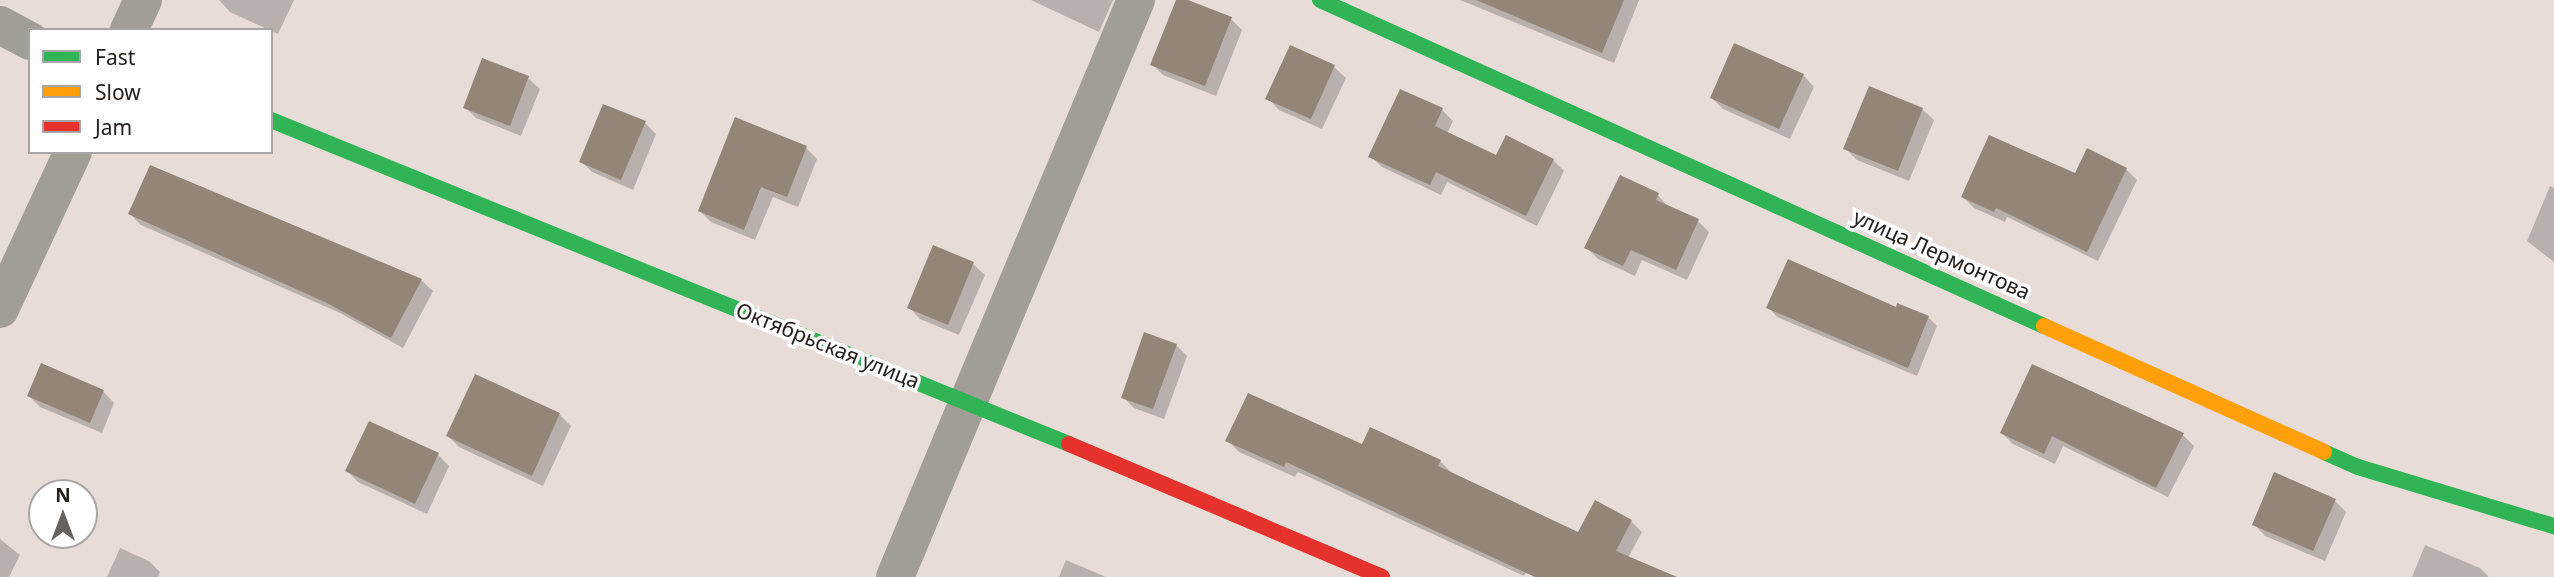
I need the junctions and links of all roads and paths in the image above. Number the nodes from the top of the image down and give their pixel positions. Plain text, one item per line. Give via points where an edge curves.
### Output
1 (143, 0) edge
2 (1136, 0) edge
3 (1320, 0) edge
4 (0, 25) edge
5 (131, 28) edge
6 (28, 40) edge
7 (273, 121) edge
8 (72, 154) edge
9 (0, 309) edge
10 (968, 401) junction
11 (2554, 527) edge
12 (895, 577) edge
13 (1382, 577) edge

1 - 5 street
2 - 10 street
3 - 11 street, улица Лермонтова via 2358,467
4 - 6 street
7 - 10 street, Октябрьская улица
8 - 9 street
10 - 12 street
10 - 13 street, Октябрьская улица

